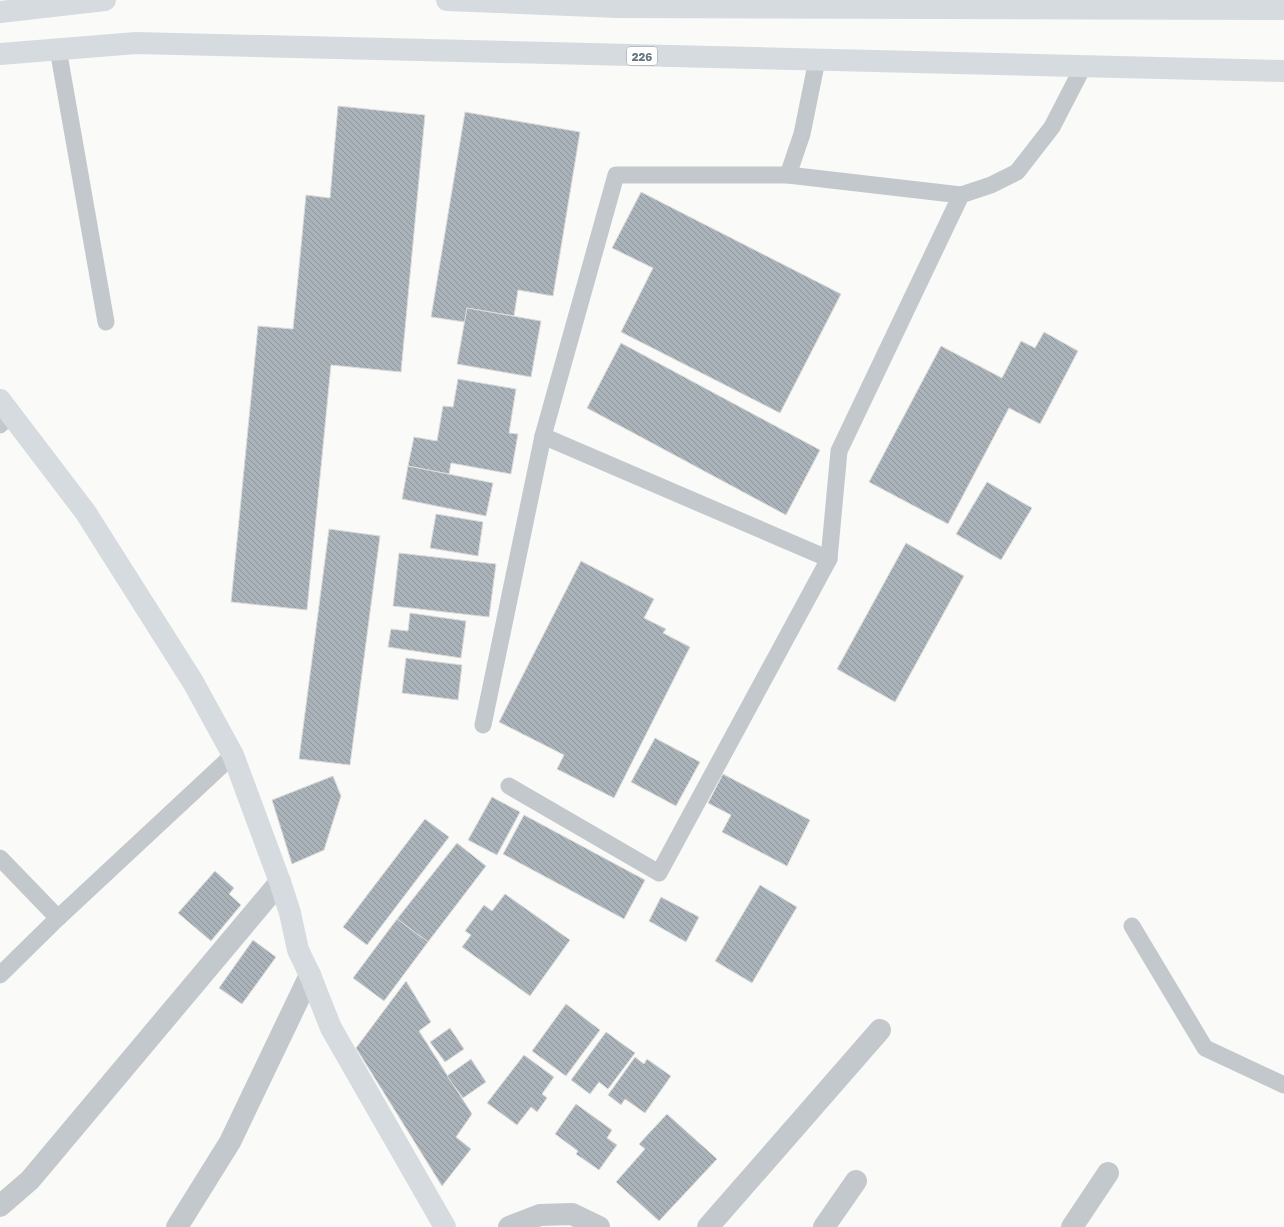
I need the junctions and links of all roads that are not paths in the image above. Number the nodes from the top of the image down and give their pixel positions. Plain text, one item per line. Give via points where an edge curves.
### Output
1 (105, 0) edge
2 (447, 0) edge
3 (516, 1) edge
4 (1284, 9) edge
5 (0, 12) edge
6 (58, 49) junction
7 (0, 54) edge
8 (817, 60) junction
9 (1083, 67) junction
10 (1284, 71) edge
11 (788, 175) junction
12 (961, 195) junction
13 (106, 322) dead end
14 (4, 412) edge
15 (543, 436) junction
16 (829, 559) junction
17 (483, 726) dead end
18 (233, 755) junction
19 (509, 786) dead end
20 (0, 858) edge
21 (280, 882) junction
22 (58, 918) junction
23 (1132, 926) dead end
24 (0, 975) edge
25 (310, 975) junction
26 (880, 1030) dead end
27 (1284, 1086) edge
28 (1108, 1174) dead end
29 (856, 1180) dead end
30 (0, 1206) edge
31 (177, 1227) edge
32 (445, 1227) edge
33 (510, 1227) edge
34 (599, 1227) edge
35 (708, 1227) edge
36 (824, 1227) edge
37 (1072, 1227) edge

1 - 5 main road
2 - 3 main road
3 - 4 main road via 617,7
6 - 7 main road, 226
6 - 8 main road, 226 via 136,43
6 - 13 lane
8 - 9 main road, 226
8 - 11 lane via 802,134
9 - 10 main road, 226
9 - 12 lane via 1052,127 1017,172 991,185
11 - 12 lane
11 - 15 lane via 616,175
12 - 16 lane via 839,451
14 - 18 main road via 86,513 193,682
15 - 16 lane
15 - 17 lane
16 - 19 lane via 659,873
18 - 21 main road
18 - 22 lane
20 - 22 lane
21 - 25 main road via 298,950
21 - 30 street via 30,1180
22 - 24 lane
23 - 27 lane via 1205,1048
25 - 31 street via 230,1142
25 - 32 main road via 331,1028
26 - 35 street
28 - 37 street
29 - 36 street
33 - 34 street via 540,1215 572,1214

